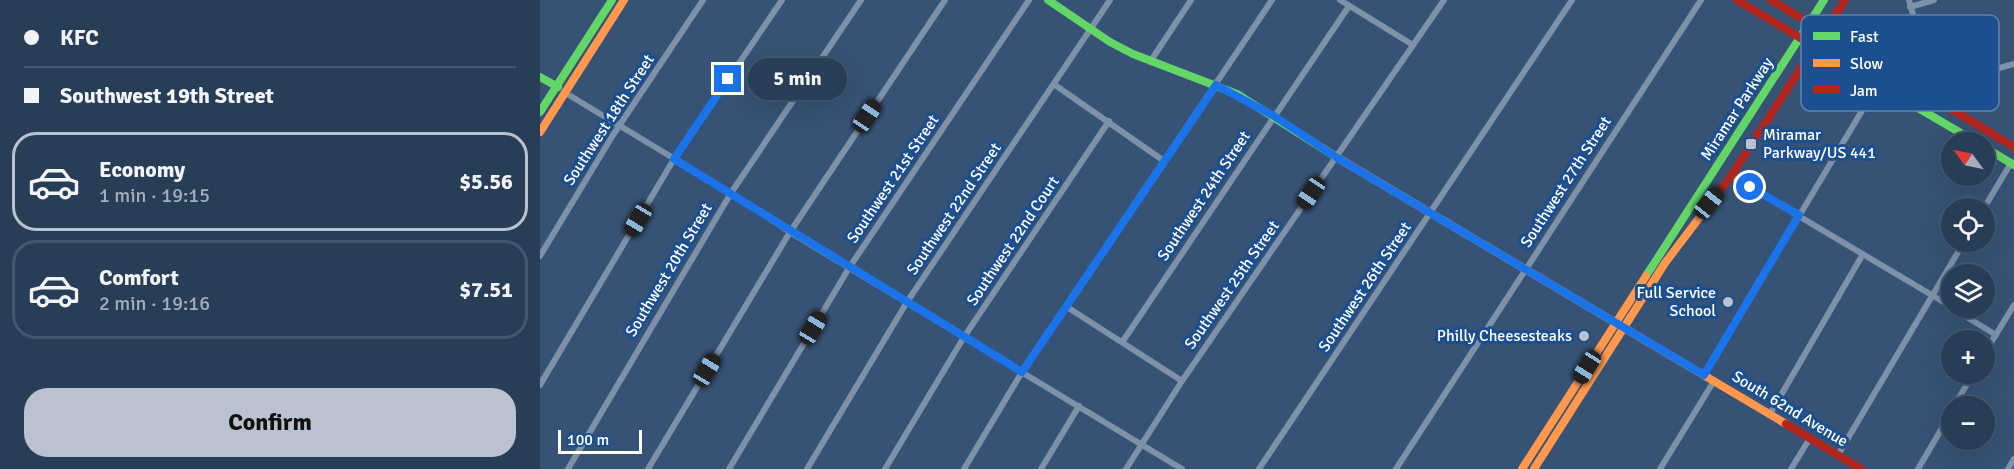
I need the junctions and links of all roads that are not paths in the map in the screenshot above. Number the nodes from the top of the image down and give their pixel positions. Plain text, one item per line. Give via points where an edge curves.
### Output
1 (612, 0) edge
2 (622, 0) edge
3 (703, 0) edge
4 (782, 0) edge
5 (861, 0) edge
6 (945, 0) edge
7 (1029, 0) edge
8 (1048, 0) edge
9 (1110, 0) edge
10 (1191, 0) edge
11 (1272, 0) edge
12 (1340, 0) edge
13 (1443, 0) edge
14 (1572, 0) edge
15 (1701, 0) edge
16 (1737, 0) edge
17 (1771, 0) edge
18 (1824, 0) edge
19 (1845, 0) edge
20 (1934, 0) edge
21 (1910, 3) edge
22 (1349, 6) junction
23 (1815, 15) edge
24 (1835, 15) edge
25 (1801, 18) edge
26 (1091, 29) junction
27 (1800, 38) joint
28 (1413, 45) junction
29 (1150, 62) junction
30 (2014, 64) edge
31 (1801, 68) edge
32 (1999, 68) edge
33 (540, 77) edge
34 (1055, 85) junction
35 (1216, 85) junction
36 (555, 86) junction
37 (564, 92) junction
38 (1862, 111) edge
39 (1924, 111) edge
40 (1956, 111) edge
41 (540, 112) edge
42 (1274, 116) junction
43 (1109, 121) junction
44 (619, 126) junction
45 (540, 132) edge
46 (1960, 132) edge
47 (2014, 147) edge
48 (1995, 149) edge
49 (1995, 153) edge
50 (1336, 157) junction
51 (674, 159) junction
52 (1164, 161) junction
53 (2013, 163) edge
54 (1731, 176) junction
55 (731, 193) junction
56 (1990, 198) edge
57 (1430, 213) junction
58 (1799, 215) junction
59 (790, 232) junction
60 (1958, 252) edge
61 (1863, 254) junction
62 (540, 256) edge
63 (849, 268) junction
64 (1525, 270) junction
65 (1932, 295) junction
66 (1941, 300) edge
67 (907, 302) junction
68 (2014, 305) edge
69 (1068, 307) junction
70 (1970, 318) edge
71 (1615, 322) junction
72 (1624, 328) junction
73 (1996, 334) joint
74 (964, 337) junction
75 (1123, 341) junction
76 (1022, 372) junction
77 (1704, 375) junction
78 (1182, 381) junction
79 (1714, 381) junction
80 (540, 385) edge
81 (1078, 406) junction
82 (1770, 414) junction
83 (1941, 430) edge
84 (1810, 438) junction
85 (1141, 445) junction
86 (1838, 455) junction
87 (2014, 459) edge
88 (568, 469) edge
89 (648, 469) edge
90 (729, 469) edge
91 (807, 469) edge
92 (885, 469) edge
93 (964, 469) edge
94 (1041, 469) edge
95 (1126, 469) edge
96 (1182, 469) edge
97 (1260, 469) edge
98 (1396, 469) edge
99 (1522, 469) edge
100 (1534, 469) edge
101 (1659, 469) edge
102 (1791, 469) edge
103 (1861, 469) edge
104 (1918, 469) edge
105 (2008, 469) edge

1 - 36 main road
2 - 37 main road
3 - 44 street, Southwest 18th Street
4 - 51 street
5 - 55 street, Southwest 20th Street
6 - 59 street
7 - 63 street, Southwest 21st Street
8 - 26 main road, South 62nd Avenue
9 - 26 street, Southwest 22nd Street
10 - 29 street
11 - 35 street
12 - 22 street
13 - 28 street, Southwest 25th Street
14 - 57 street, Southwest 26th Street
15 - 64 street, Southwest 27th Street
16 - 27 main road
17 - 25 main road
18 - 23 main road, Miramar Parkway
19 - 24 main road, Miramar Parkway
20 - 21 street
22 - 28 street
22 - 42 street, Southwest 24th Street
26 - 29 main road, South 62nd Avenue
26 - 34 street, Southwest 22nd Street
27 - 71 main road, Miramar Parkway
28 - 50 street, Southwest 25th Street
29 - 35 main road, South 62nd Avenue
30 - 32 street
31 - 54 main road, Miramar Parkway
33 - 36 main road
34 - 43 street
34 - 67 street, Southwest 22nd Street
35 - 42 main road, South 62nd Avenue
35 - 52 street
36 - 37 main road
36 - 41 main road
37 - 44 street
37 - 45 main road
38 - 58 street
39 - 46 main road
40 - 47 main road
42 - 50 main road, South 62nd Avenue
42 - 75 street, Southwest 24th Street
43 - 52 street
43 - 74 street, Southwest 22nd Court
44 - 51 street
44 - 62 street, Southwest 18th Street
47 - 48 main road
49 - 53 main road
50 - 57 main road, South 62nd Avenue
50 - 78 street, Southwest 25th Street
51 - 55 street
51 - 80 street
52 - 69 street
53 - 56 street
54 - 58 street
54 - 72 main road, Miramar Parkway via 1693,224
55 - 59 street
55 - 88 street, Southwest 20th Street
57 - 64 main road, South 62nd Avenue
57 - 97 street, Southwest 26th Street
58 - 61 street
58 - 77 street
59 - 63 street
59 - 89 street
60 - 65 street
61 - 65 street
61 - 82 street
63 - 67 street
63 - 90 street, Southwest 21st Street
64 - 71 main road, South 62nd Avenue
64 - 98 street, Southwest 27th Street
65 - 66 street
65 - 86 street
67 - 74 street
67 - 91 street, Southwest 22nd Street
68 - 73 street
69 - 75 street
69 - 76 street
70 - 73 street
71 - 72 main road, South 62nd Avenue
71 - 99 main road, Miramar Parkway
72 - 77 main road, South 62nd Avenue
72 - 100 main road, Miramar Parkway
74 - 76 street
74 - 92 street, Southwest 22nd Court
75 - 78 street
76 - 81 street
76 - 93 street
77 - 79 main road, South 62nd Avenue
78 - 85 street, Southwest 25th Street
79 - 82 main road, South 62nd Avenue
79 - 101 street
81 - 85 street
81 - 94 street
82 - 84 main road, South 62nd Avenue
83 - 104 street
84 - 86 main road, South 62nd Avenue
84 - 102 street
85 - 95 street, Southwest 25th Street
85 - 96 street
86 - 103 main road, South 62nd Avenue
87 - 105 street

